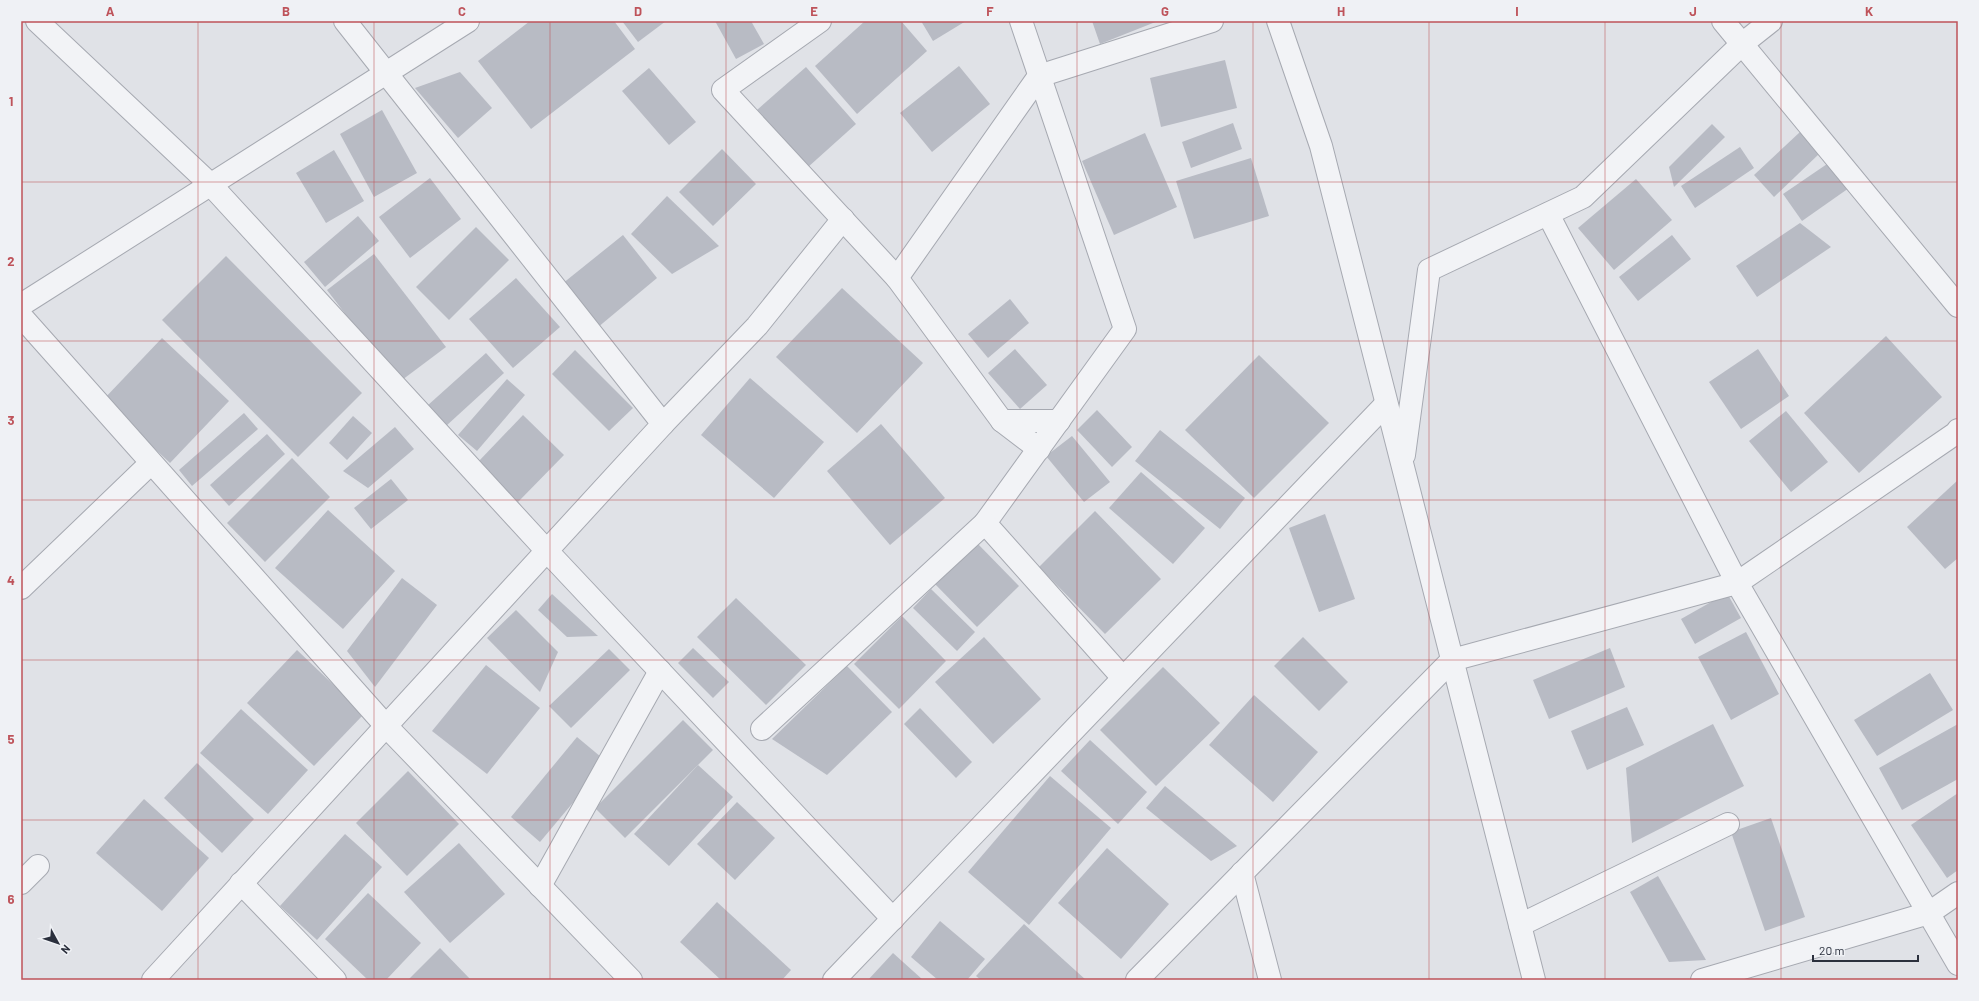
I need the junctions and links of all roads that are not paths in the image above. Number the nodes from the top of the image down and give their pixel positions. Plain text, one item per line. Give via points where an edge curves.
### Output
1 (37, 21) edge
2 (345, 21) edge
3 (468, 21) edge
4 (820, 21) edge
5 (1021, 21) edge
6 (1212, 21) edge
7 (1278, 21) edge
8 (1723, 21) edge
9 (1771, 21) edge
10 (1742, 44) junction
11 (386, 72) junction
12 (1039, 76) junction
13 (211, 185) junction
14 (1548, 214) junction
15 (843, 219) junction
16 (897, 278) junction
17 (21, 305) edge
18 (1958, 306) edge
19 (21, 316) edge
20 (1386, 404) junction
21 (1002, 420) junction
22 (1059, 421) junction
23 (663, 424) junction
24 (1958, 430) edge
25 (1039, 449) junction
26 (152, 463) junction
27 (1403, 467) junction
28 (985, 523) junction
29 (547, 550) junction
30 (1737, 583) junction
31 (21, 588) edge
32 (1452, 660) junction
33 (660, 671) junction
34 (1123, 678) junction
35 (386, 726) junction
36 (762, 729) dead end
37 (1728, 824) dead end
38 (38, 866) dead end
39 (1242, 873) junction
40 (21, 883) edge
41 (241, 884) junction
42 (540, 886) junction
43 (1958, 893) edge
44 (1929, 913) junction
45 (893, 919) junction
46 (1520, 926) junction
47 (1958, 964) edge
48 (153, 980) edge
49 (335, 980) edge
50 (631, 980) edge
51 (834, 980) edge
52 (1137, 980) edge
53 (1270, 980) edge
54 (1534, 980) edge
55 (1702, 980) edge

1 - 13 street
2 - 11 street
3 - 11 street
4 - 15 street via 724,90
5 - 12 street
6 - 12 street
7 - 20 street via 1321,146
8 - 10 street
9 - 10 street
10 - 14 street via 1583,197
10 - 18 street
11 - 13 street
11 - 23 street
12 - 16 street
12 - 22 street via 1125,329
13 - 17 street
13 - 29 street
14 - 27 street via 1429,270
14 - 30 street
15 - 16 street
15 - 23 street via 757,326
16 - 21 street
19 - 26 street
20 - 27 street
20 - 34 street
21 - 22 street
21 - 25 street
22 - 25 street
23 - 29 street
24 - 30 street
25 - 28 street
26 - 31 street
26 - 35 street
27 - 32 street
28 - 34 street
28 - 36 street
29 - 33 street
29 - 35 street
30 - 32 street
30 - 44 street
32 - 39 street
32 - 46 street
33 - 42 street
33 - 45 street
34 - 45 street
35 - 41 street
35 - 42 street
37 - 46 street
38 - 40 street
39 - 52 street
39 - 53 street
41 - 48 street
41 - 49 street
42 - 50 street
43 - 44 street
44 - 47 street
44 - 55 street
45 - 51 street
46 - 54 street

